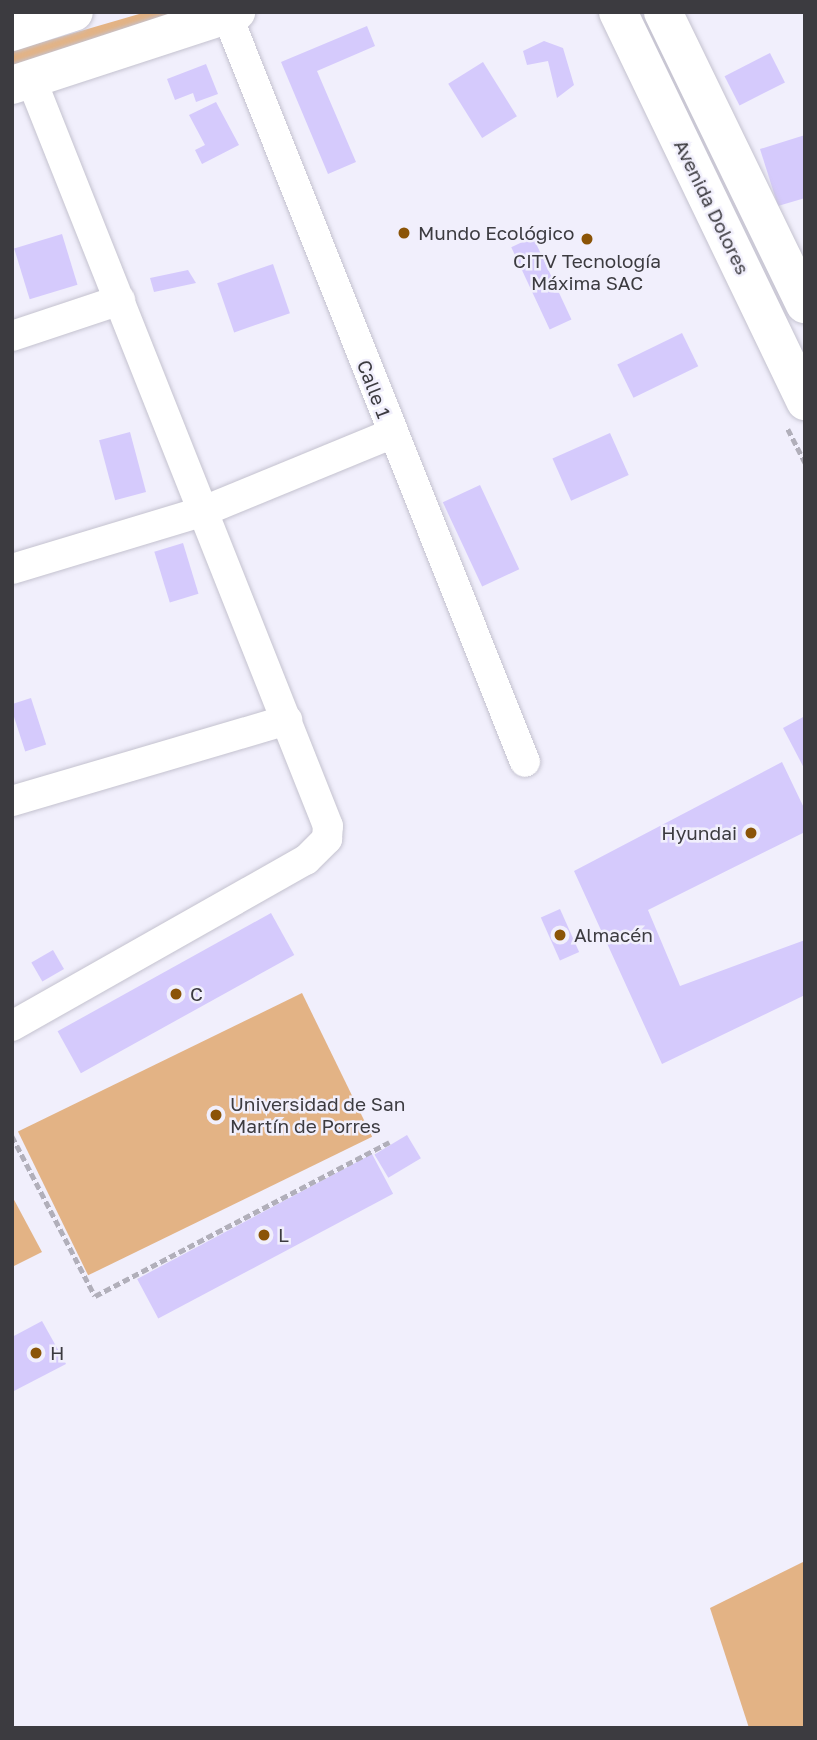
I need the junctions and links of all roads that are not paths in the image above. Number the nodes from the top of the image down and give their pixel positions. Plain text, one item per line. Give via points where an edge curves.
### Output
1 (74, 12) edge
2 (618, 12) edge
3 (663, 12) edge
4 (232, 14) edge
5 (12, 32) edge
6 (22, 82) edge
7 (120, 300) junction
8 (805, 304) edge
9 (12, 336) edge
10 (805, 401) edge
11 (391, 434) junction
12 (204, 511) junction
13 (12, 569) edge
14 (287, 720) junction
15 (525, 762) dead end
16 (12, 801) edge
17 (12, 1026) edge

1 - 5 main road
2 - 10 main road, Avenida Dolores
3 - 8 main road
4 - 6 main road
4 - 11 street, Calle 1
6 - 7 street
7 - 9 street
7 - 12 street
11 - 12 street
11 - 15 street, Calle 1
12 - 13 street
12 - 14 street
14 - 16 street
14 - 17 street via 328,826 318,852

